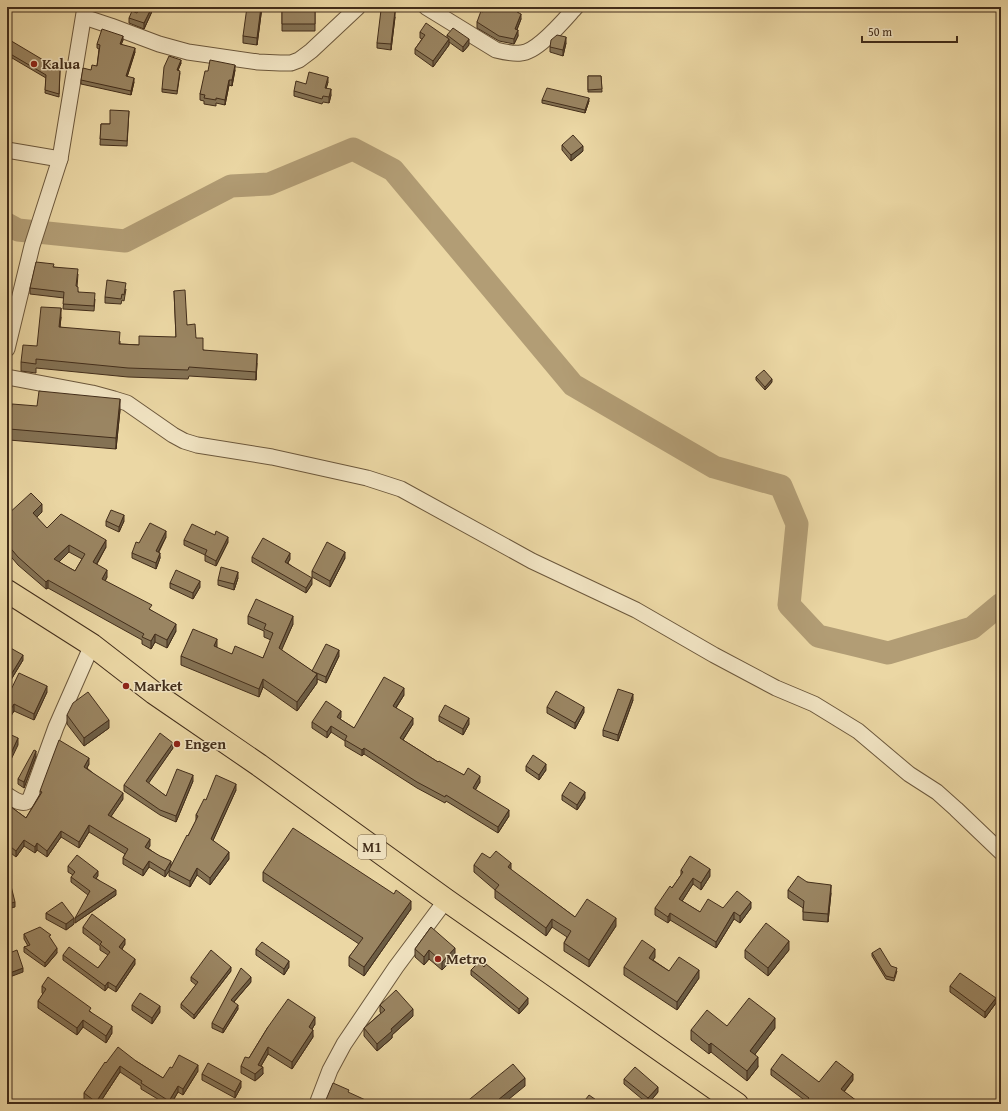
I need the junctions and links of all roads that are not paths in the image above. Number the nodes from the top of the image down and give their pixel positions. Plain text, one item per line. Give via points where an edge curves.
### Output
1 (358, 7) edge
2 (426, 7) edge
3 (576, 7) edge
4 (84, 12) edge
5 (7, 150) edge
6 (60, 158) junction
7 (7, 349) edge
8 (7, 377) edge
9 (7, 591) edge
10 (92, 645) junction
11 (7, 794) edge
12 (1001, 852) edge
13 (446, 900) junction
14 (317, 1104) edge
15 (737, 1104) edge

1 - 4 street via 311,51 291,63 258,62 188,52 111,26
2 - 3 street via 496,50 523,54 539,46
4 - 6 street
5 - 6 street
6 - 7 street via 32,246
8 - 12 street via 92,393 127,403 184,441 345,473 401,489 532,560 636,610 776,688 820,708 858,731 909,774 937,792
9 - 10 highway, M1
10 - 11 street via 56,727 30,799 23,803
10 - 13 highway, M1
13 - 14 street via 396,967 344,1044 330,1070
13 - 15 highway, M1

